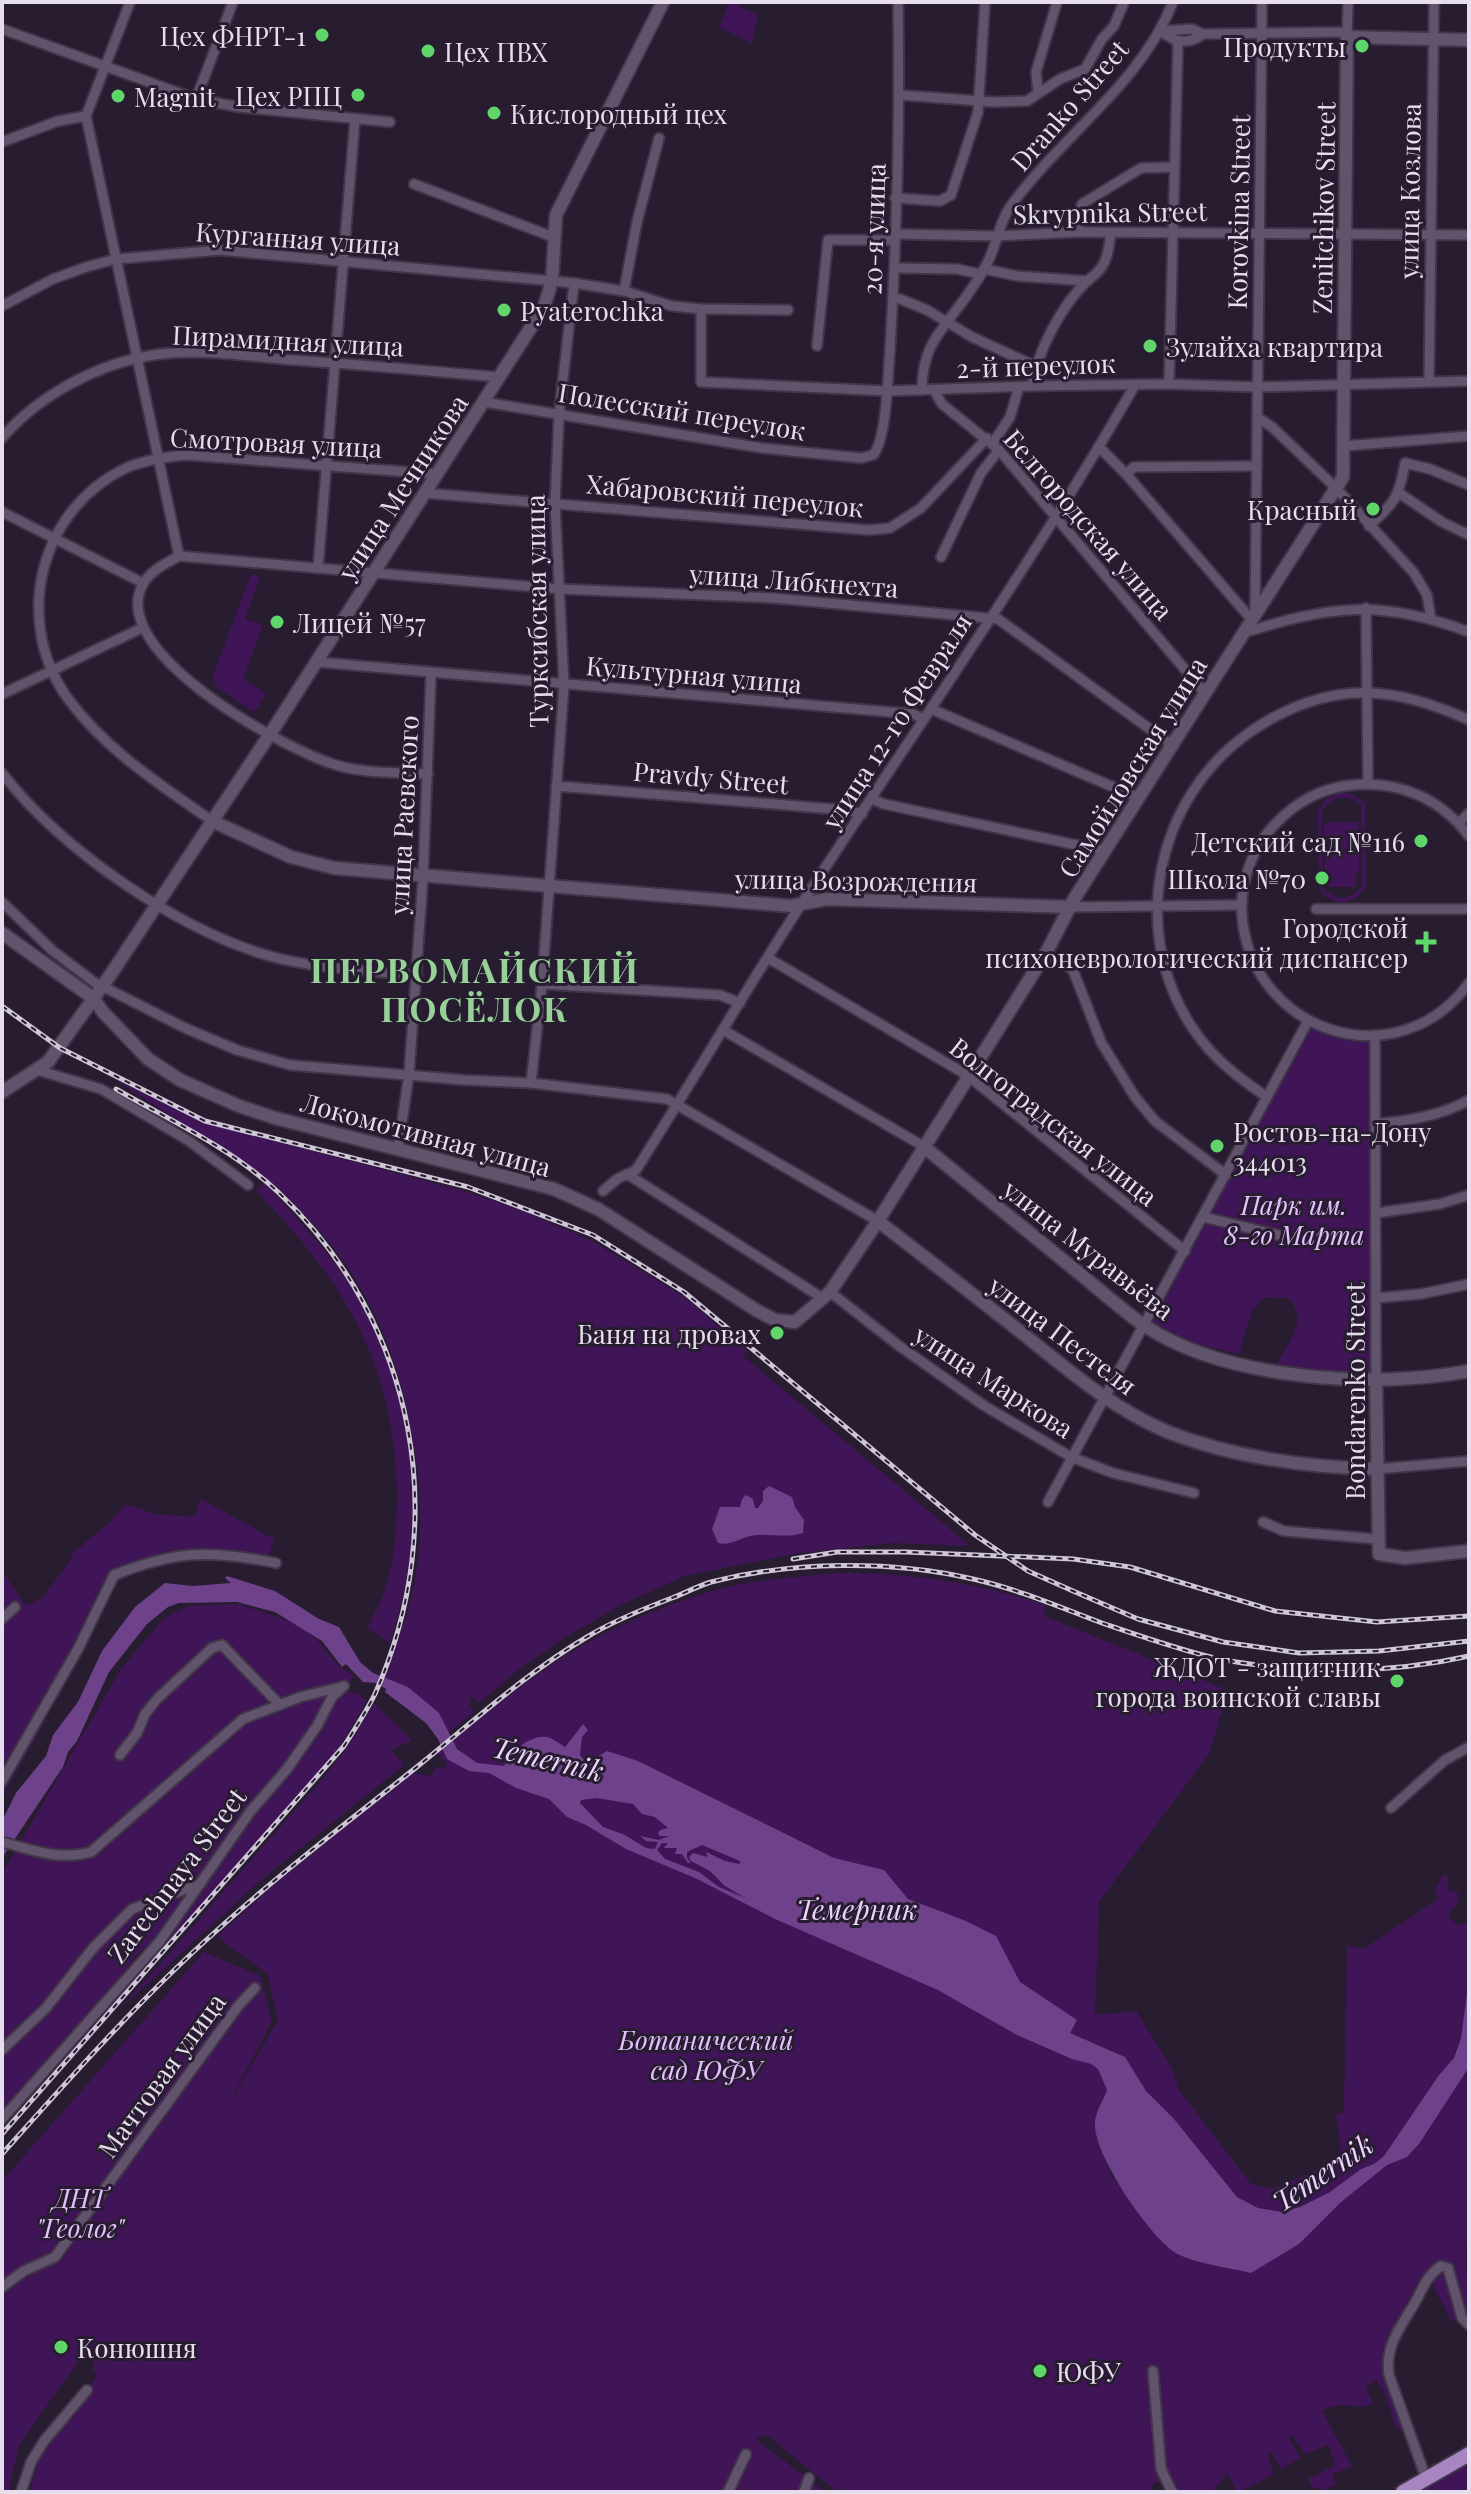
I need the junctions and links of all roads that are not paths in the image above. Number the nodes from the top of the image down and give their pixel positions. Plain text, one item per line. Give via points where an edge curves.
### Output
1 (130, 2) edge
2 (233, 2) edge
3 (663, 2) edge
4 (898, 2) edge
5 (985, 2) edge
6 (1057, 2) edge
7 (1124, 2) edge
8 (1173, 2) edge
9 (1262, 2) edge
10 (1348, 2) edge
11 (1434, 2) edge
12 (2, 29) edge
13 (1161, 31) junction
14 (1261, 32) junction
15 (1203, 34) junction
16 (1347, 34) junction
17 (1433, 38) junction
18 (1469, 40) edge
19 (1178, 42) junction
20 (104, 67) junction
21 (1038, 92) junction
22 (900, 95) junction
23 (196, 99) junction
24 (980, 100) junction
25 (86, 116) junction
26 (355, 119) junction
27 (390, 122) dead end
28 (659, 138) dead end
29 (3, 140) edge
30 (1175, 167) junction
31 (414, 184) dead end
32 (895, 198) junction
33 (1079, 232) junction
34 (1111, 233) junction
35 (1174, 233) junction
36 (1261, 233) junction
37 (1344, 235) junction
38 (1431, 235) junction
39 (1469, 235) edge
40 (996, 236) junction
41 (553, 237) junction
42 (895, 237) junction
43 (116, 259) junction
44 (343, 260) junction
45 (895, 268) junction
46 (982, 272) junction
47 (552, 281) junction
48 (1088, 281) junction
49 (574, 283) junction
50 (624, 291) junction
51 (900, 299) dead end
52 (2, 306) edge
53 (701, 309) junction
54 (788, 310) dead end
55 (945, 322) junction
56 (817, 346) dead end
57 (138, 358) junction
58 (336, 363) junction
59 (1035, 366) junction
60 (499, 377) junction
61 (1429, 381) junction
62 (1469, 381) edge
63 (1169, 384) junction
64 (1135, 385) junction
65 (1343, 385) junction
66 (1032, 386) junction
67 (1019, 387) junction
68 (1257, 387) junction
69 (922, 390) junction
70 (934, 390) junction
71 (887, 391) junction
72 (484, 402) junction
73 (559, 414) junction
74 (1257, 417) junction
75 (1469, 436) edge
76 (2, 438) edge
77 (993, 443) junction
78 (1343, 446) junction
79 (1099, 447) junction
80 (873, 455) joint
81 (157, 458) junction
82 (328, 465) junction
83 (1257, 466) junction
84 (437, 474) junction
85 (1126, 474) junction
86 (1339, 482) junction
87 (1469, 485) edge
88 (424, 493) junction
89 (1399, 493) junction
90 (555, 504) junction
91 (2, 512) edge
92 (1054, 517) junction
93 (1369, 526) junction
94 (1469, 535) edge
95 (53, 539) junction
96 (179, 556) junction
97 (941, 557) dead end
98 (318, 568) junction
99 (372, 572) junction
100 (143, 583) junction
101 (560, 589) junction
102 (1366, 608) junction
103 (1253, 617) junction
104 (989, 618) junction
105 (1431, 619) junction
106 (142, 628) junction
107 (1469, 632) edge
108 (1243, 633) junction
109 (316, 662) junction
110 (52, 670) junction
111 (431, 674) junction
112 (564, 685) junction
113 (1205, 693) junction
114 (1368, 693) junction
115 (2, 694) edge
116 (931, 709) junction
117 (924, 719) junction
118 (1469, 720) edge
119 (268, 736) junction
120 (1172, 745) junction
121 (2, 773) edge
122 (428, 774) junction
123 (1368, 783) junction
124 (556, 786) junction
125 (1139, 798) junction
126 (872, 799) junction
127 (1469, 813) edge
128 (862, 814) junction
129 (212, 821) junction
130 (1459, 823) junction
131 (1469, 836) edge
132 (1105, 851) junction
133 (423, 877) junction
134 (548, 885) junction
135 (2, 902) edge
136 (157, 904) junction
137 (801, 905) junction
138 (1156, 905) junction
139 (1241, 905) junction
140 (1070, 907) junction
141 (1316, 909) dead end
142 (1469, 909) edge
143 (2, 933) edge
144 (1046, 953) junction
145 (768, 958) junction
146 (417, 975) junction
147 (1469, 983) edge
148 (542, 984) junction
149 (102, 986) junction
150 (93, 998) junction
151 (740, 1003) junction
152 (1308, 1021) junction
153 (723, 1030) junction
154 (1375, 1036) junction
155 (37, 1070) junction
156 (409, 1074) junction
157 (967, 1075) junction
158 (531, 1083) junction
159 (2, 1092) edge
160 (1267, 1097) junction
161 (1469, 1100) edge
162 (678, 1104) junction
163 (1375, 1124) junction
164 (923, 1146) junction
165 (398, 1149) junction
166 (627, 1174) junction
167 (1226, 1175) junction
168 (248, 1185) dead end
169 (603, 1191) dead end
170 (1469, 1195) edge
171 (1376, 1213) junction
172 (1203, 1217) junction
173 (878, 1221) junction
174 (1278, 1235) dead end
175 (1185, 1251) junction
176 (1469, 1284) edge
177 (827, 1295) junction
178 (1376, 1298) junction
179 (756, 1310) joint
180 (1145, 1326) junction
181 (1469, 1371) edge
182 (1376, 1381) junction
183 (1105, 1397) junction
184 (1071, 1457) junction
185 (1469, 1461) edge
186 (1377, 1469) junction
187 (1194, 1493) dead end
188 (1048, 1502) dead end
189 (1263, 1522) dead end
190 (1377, 1539) junction
191 (1469, 1551) edge
192 (276, 1563) dead end
193 (15, 1607) dead end
194 (2, 1619) edge
195 (280, 1705) junction
196 (1469, 1747) edge
197 (120, 1755) dead end
198 (2, 1781) edge
199 (1391, 1808) dead end
200 (2, 1842) edge
201 (201, 1883) junction
202 (255, 1988) dead end
203 (2, 2050) edge
204 (2, 2119) edge
205 (2, 2287) edge
206 (1469, 2325) edge
207 (1153, 2371) dead end
208 (87, 2390) dead end
209 (746, 2454) dead end
210 (1469, 2454) edge
211 (809, 2478) dead end
212 (1426, 2478) junction
213 (21, 2492) edge
214 (728, 2492) edge
215 (804, 2492) edge
216 (1172, 2492) edge
217 (1403, 2492) edge

1 - 20 street
2 - 23 street
3 - 41 street, улица Мечникова via 567,190
4 - 22 street, 20-я улица
5 - 24 street
6 - 21 street via 1036,72
7 - 21 street via 1085,69
8 - 13 street, Dranko Street
9 - 14 street, Korovkina Street
10 - 16 street
11 - 17 street, улица Козлова
12 - 20 street
13 - 15 street via 1192,29
13 - 19 street
13 - 40 street, Dranko Street via 1130,74 1023,191
14 - 15 street
14 - 16 street
14 - 36 street, Korovkina Street
15 - 19 street
16 - 17 street
16 - 37 street, Zenitchikov Street
17 - 18 street
17 - 38 street, улица Козлова
19 - 30 street
20 - 23 street
20 - 25 street
21 - 24 street via 1027,101
22 - 24 street
22 - 32 street, 20-я улица
23 - 26 street
24 - 32 street via 951,195 940,201
25 - 29 street
25 - 43 street
26 - 27 street
26 - 44 street
28 - 50 street
30 - 33 street via 1141,168 1082,204
30 - 35 street
31 - 41 street
32 - 42 street, 20-я улица
33 - 34 street, Skrypnika Street
33 - 40 street, Skrypnika Street
34 - 35 street, Skrypnika Street
34 - 48 street via 1107,259
35 - 36 street, Skrypnika Street
35 - 63 street
36 - 37 street, Skrypnika Street
36 - 68 street, Korovkina Street
37 - 38 street, Skrypnika Street
37 - 65 street, Zenitchikov Street
38 - 39 street, Skrypnika Street
38 - 61 street, улица Козлова
40 - 42 street, Skrypnika Street
40 - 46 street, Dranko Street
41 - 47 street, улица Мечникова
42 - 45 street, 20-я улица
42 - 56 street, Skrypnika Street via 828,240
43 - 44 street, Курганная улица via 220,250
43 - 52 street, Курганная улица via 53,279
43 - 57 street
44 - 47 street, Курганная улица
44 - 58 street
45 - 46 street
45 - 71 street, 20-я улица
46 - 48 street
46 - 55 street, Dranko Street
47 - 49 street, Курганная улица
47 - 60 street, улица Мечникова via 544,307
48 - 59 street via 1052,328
49 - 50 street, Курганная улица
49 - 73 street, Турксибская улица
50 - 53 street, Курганная улица
51 - 55 street
53 - 54 street, Курганная улица
53 - 71 street, 2-й переулок via 701,382
55 - 59 street
55 - 69 street, Dranko Street via 927,352
57 - 58 street, Пирамидная улица via 210,353
57 - 76 street, Пирамидная улица via 74,383
57 - 81 street
58 - 60 street, Пирамидная улица
58 - 82 street
59 - 66 street
60 - 72 street, улица Мечникова
61 - 62 street, 2-й переулок
61 - 65 street, 2-й переулок
63 - 64 street, 2-й переулок
63 - 68 street, 2-й переулок
64 - 66 street, 2-й переулок
64 - 79 street, улица 12-го Февраля
65 - 68 street, 2-й переулок
65 - 78 street, Zenitchikov Street
66 - 67 street, 2-й переулок
67 - 70 street, 2-й переулок
67 - 77 street via 1010,417
68 - 74 street, Korovkina Street
69 - 70 street, 2-й переулок
69 - 71 street, 2-й переулок
70 - 77 street, Белгородская улица via 942,404
71 - 80 street, 20-я улица via 880,442
72 - 73 street, Полесский переулок
72 - 84 street, улица Мечникова
73 - 80 street, Полесский переулок via 762,448
73 - 90 street, Турксибская улица
74 - 83 street, Korovkina Street
74 - 86 street
75 - 78 street
77 - 90 street, Хабаровский переулок via 921,508 890,528
77 - 92 street, Белгородская улица
77 - 97 street
78 - 86 street, Zenitchikov Street
79 - 85 street
79 - 92 street, улица 12-го Февраля
81 - 82 street, Смотровая улица via 185,455
81 - 95 street, Смотровая улица via 100,484 75,507
81 - 96 street
82 - 84 street, Смотровая улица
82 - 98 street
83 - 85 street via 1134,467
83 - 103 street, Korovkina Street
84 - 88 street, улица Мечникова
85 - 103 street
86 - 93 street
86 - 103 street, Самойловская улица
87 - 89 street via 1405,463
88 - 90 street, Хабаровский переулок
88 - 99 street, улица Мечникова
89 - 93 street
89 - 94 street
90 - 101 street, Турксибская улица
91 - 95 street
92 - 104 street, улица 12-го Февраля
92 - 113 street, Белгородская улица
93 - 105 street via 1414,573 1427,595
95 - 100 street
95 - 110 street, Смотровая улица via 41,572 37,608 41,642
96 - 98 street, улица Либкнехта
96 - 100 street
98 - 99 street, улица Либкнехта
99 - 101 street, улица Либкнехта
99 - 109 street, улица Мечникова
100 - 106 street via 137,611
101 - 104 street, улица Либкнехта via 774,598
101 - 112 street, Турксибская улица
102 - 105 street
102 - 108 street
102 - 114 street
103 - 108 street, Самойловская улица
104 - 116 street, улица 12-го Февраля
104 - 120 street, улица Либкнехта via 1006,623
105 - 107 street
106 - 110 street
106 - 119 street via 181,672
108 - 113 street, Самойловская улица
109 - 111 street, Культурная улица
109 - 119 street, улица Мечникова
110 - 115 street
110 - 129 street, Смотровая улица via 68,699 105,738
111 - 112 street, Культурная улица
111 - 122 street, улица Раевского
112 - 117 street, Культурная улица
112 - 124 street, Турксибская улица
113 - 120 street, Самойловская улица
114 - 118 street via 1420,701
114 - 123 street
114 - 138 street via 1299,705 1233,744 1182,806 1166,846
116 - 117 street, улица 12-го Февраля
116 - 125 street
117 - 126 street, улица 12-го Февраля
119 - 122 street via 335,765
119 - 129 street, улица Мечникова
120 - 125 street, Самойловская улица
121 - 136 street via 101,867
122 - 133 street, улица Раевского
123 - 130 street via 1418,793
123 - 139 street via 1318,793 1280,818 1250,863
124 - 128 street, Pravdy Street
124 - 134 street, Турксибская улица
125 - 132 street, Самойловская улица
126 - 128 street, улица 12-го Февраля
126 - 132 street
127 - 130 street
128 - 137 street, улица 12-го Февраля
129 - 133 street, Смотровая улица via 291,857 334,868
129 - 136 street, улица Мечникова
130 - 131 street
132 - 140 street, Самойловская улица
133 - 134 street, улица Возрождения
133 - 146 street, улица Раевского
134 - 137 street, улица Возрождения
134 - 148 street, Турксибская улица
135 - 149 street via 53,951
136 - 146 street via 232,942 276,957
136 - 149 street, улица Мечникова
137 - 140 street, улица Возрождения via 827,899
137 - 145 street, улица 12-го Февраля
138 - 139 street, улица Возрождения
138 - 140 street, улица Возрождения
138 - 160 street via 1164,967 1189,1021 1217,1058
139 - 152 street via 1249,953 1265,984
140 - 144 street, Самойловская улица
141 - 142 street
143 - 150 street, Локомотивная улица
144 - 157 street, Самойловская улица
144 - 167 street via 1073,970 1101,1042 1135,1097 1155,1121
145 - 151 street, улица 12-го Февраля
145 - 157 street, Волгоградская улица
146 - 156 street, улица Раевского
147 - 154 street via 1441,1012 1420,1024
148 - 151 street via 720,995
148 - 158 street, Турксибская улица
149 - 150 street, улица Мечникова
149 - 156 street via 237,1050 290,1065
150 - 155 street, улица Мечникова via 60,1048
150 - 165 street, Локомотивная улица via 148,1059 180,1080 275,1118
151 - 153 street, улица 12-го Февраля
152 - 154 street via 1337,1032
152 - 160 street
153 - 162 street, улица 12-го Февраля
153 - 164 street, улица Муравьёва
154 - 163 street, Bondarenko Street
155 - 159 street, улица Мечникова
155 - 168 street via 113,1096 189,1141
156 - 158 street, улица Пестеля
156 - 165 street, улица Раевского
157 - 164 street, Самойловская улица
157 - 175 street, Волгоградская улица
158 - 162 street, улица Пестеля via 655,1096
160 - 167 street
161 - 163 street via 1436,1114
162 - 166 street, улица 12-го Февраля via 636,1170
162 - 173 street, улица Пестеля
163 - 171 street, Bondarenko Street
164 - 173 street, Самойловская улица
164 - 180 street, улица Муравьёва
165 - 179 street, Локомотивная улица via 554,1189 598,1209
166 - 169 street, улица 12-го Февраля
166 - 177 street, улица Маркова
167 - 172 street
170 - 171 street
171 - 178 street, Bondarenko Street
172 - 174 street
172 - 175 street
173 - 177 street, Самойловская улица
173 - 183 street, улица Пестеля
175 - 180 street
176 - 178 street
177 - 179 street, Самойловская улица via 795,1322
177 - 184 street, улица Маркова via 983,1405
178 - 182 street, Bondarenko Street
180 - 182 street, улица Муравьёва via 1193,1350 1238,1362 1302,1375
180 - 183 street
181 - 182 street, улица Муравьёва
182 - 186 street, Bondarenko Street
183 - 184 street
183 - 186 street, улица Пестеля via 1168,1431 1226,1450 1303,1464
184 - 187 street, улица Маркова
184 - 188 street
185 - 186 street, улица Пестеля
186 - 190 street, Bondarenko Street
189 - 190 street via 1284,1531
190 - 191 street, Bondarenko Street via 1379,1554 1405,1558
192 - 198 street via 210,1553 176,1555 114,1575
193 - 194 street
195 - 197 street via 222,1645 212,1648 158,1698
195 - 200 street via 243,1719 91,1852 62,1856
195 - 201 street, Zarechnaya Street via 344,1686
196 - 199 street via 1445,1760
201 - 203 street via 132,1909
201 - 204 street, Zarechnaya Street via 160,1941
202 - 205 street, Мачтовая улица via 55,2257
206 - 212 street via 1462,2318 1448,2268 1441,2266 1397,2329 1387,2360
207 - 216 street via 1161,2469
208 - 213 street via 44,2441
209 - 214 street
210 - 212 main road
211 - 215 street
212 - 217 main road

